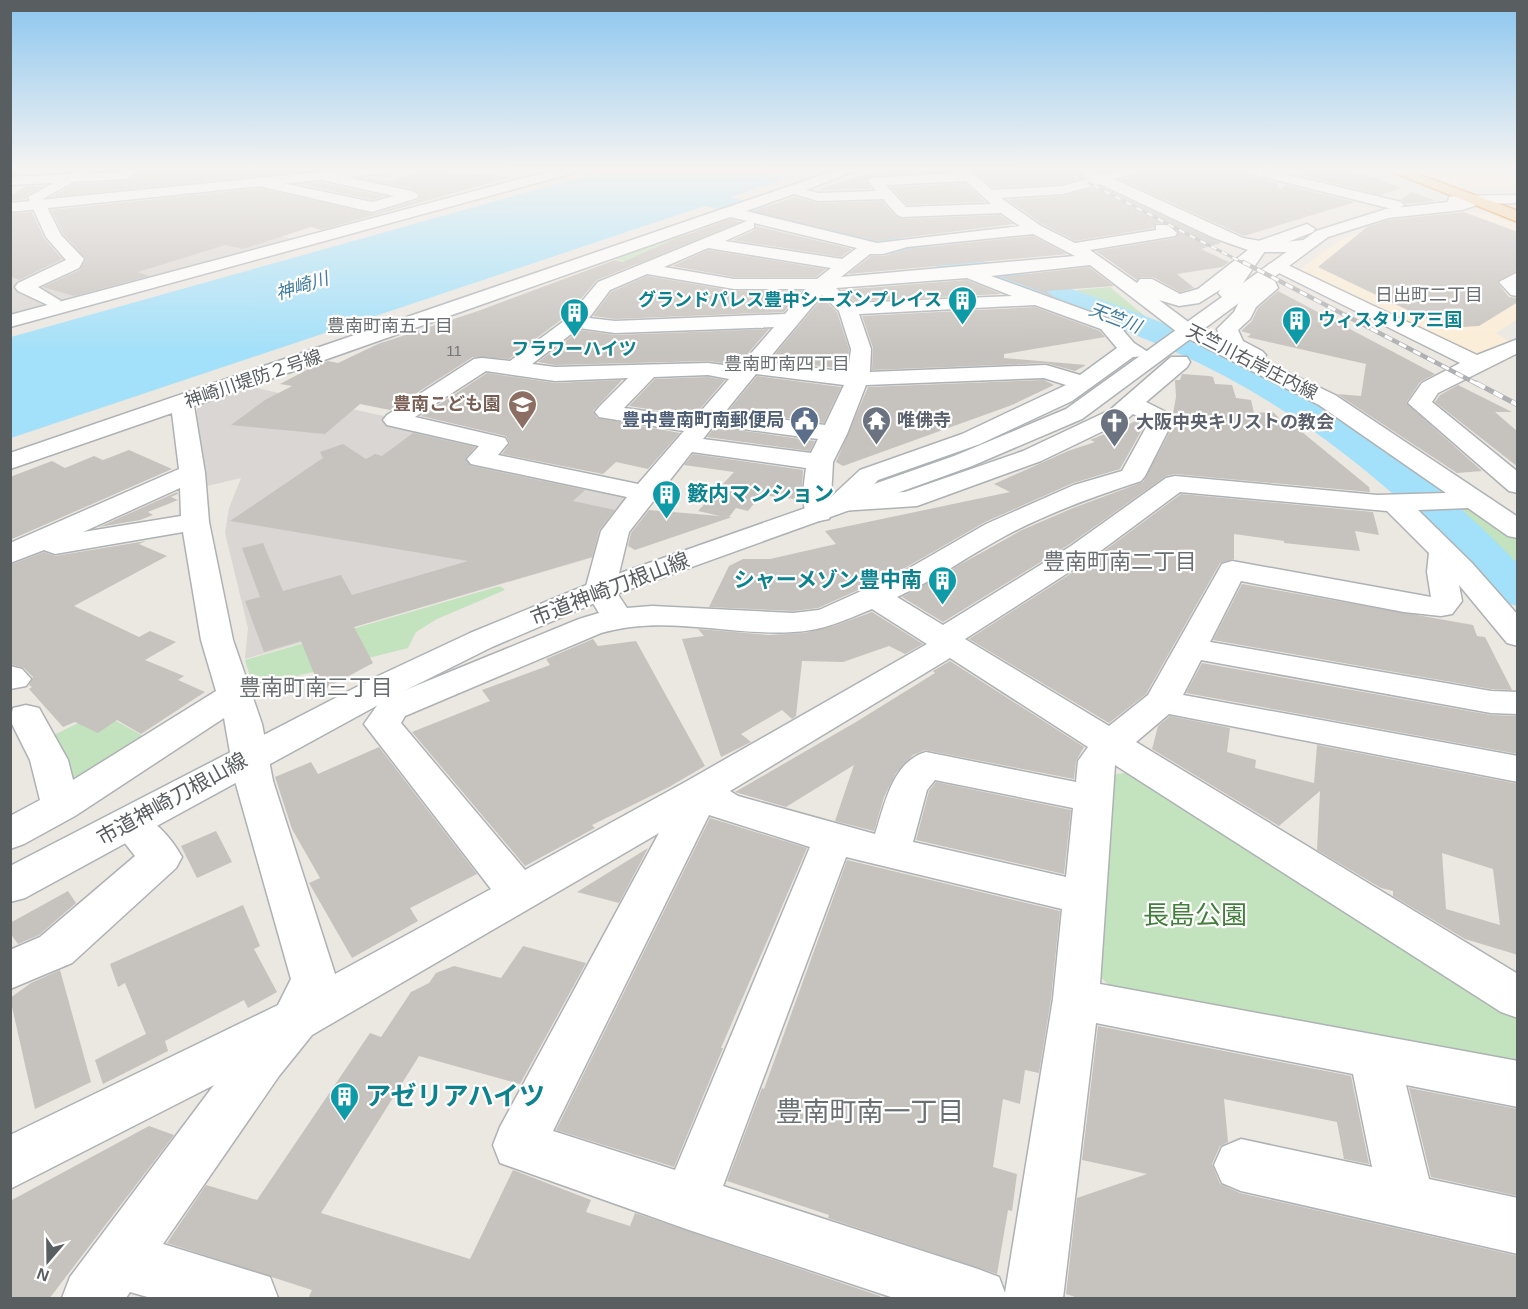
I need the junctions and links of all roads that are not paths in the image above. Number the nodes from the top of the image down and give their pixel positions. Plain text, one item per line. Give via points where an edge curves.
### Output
1 (51, 230) edge
2 (346, 230) edge
3 (676, 230) edge
4 (729, 230) edge
5 (811, 230) edge
6 (1024, 230) edge
7 (1037, 230) edge
8 (1165, 230) edge
9 (1207, 230) edge
10 (1304, 230) edge
11 (1333, 230) edge
12 (828, 236) junction
13 (1309, 242) junction
14 (708, 243) junction
15 (878, 248) junction
16 (1073, 248) junction
17 (1257, 249) junction
18 (794, 257) junction
19 (1096, 260) junction
20 (845, 265) junction
21 (648, 269) junction
22 (1271, 271) junction
23 (969, 272) junction
24 (908, 277) junction
25 (1518, 277) edge
26 (754, 284) junction
27 (821, 284) junction
28 (1518, 291) edge
29 (52, 301) dead end
30 (1045, 301) junction
31 (941, 306) junction
32 (848, 309) junction
33 (1213, 311) junction
34 (791, 320) junction
35 (10, 321) edge
36 (575, 322) junction
37 (1518, 326) edge
38 (1518, 340) edge
39 (1518, 345) edge
40 (1165, 349) junction
41 (1476, 363) junction
42 (513, 369) junction
43 (648, 371) junction
44 (743, 375) junction
45 (1083, 383) junction
46 (855, 387) junction
47 (1327, 400) junction
48 (182, 403) junction
49 (1132, 404) junction
50 (698, 429) junction
51 (835, 434) junction
52 (1484, 455) junction
53 (1518, 456) edge
54 (10, 462) edge
55 (820, 462) junction
56 (1426, 466) junction
57 (192, 473) junction
58 (1132, 476) junction
59 (1174, 484) junction
60 (1518, 485) edge
61 (644, 493) junction
62 (1477, 500) junction
63 (1400, 504) junction
64 (829, 508) junction
65 (195, 522) junction
66 (1518, 530) edge
67 (1444, 552) junction
68 (13, 553) edge
69 (875, 597) junction
70 (609, 604) junction
71 (1505, 625) edge
72 (946, 643) junction
73 (1189, 648) junction
74 (233, 696) junction
75 (1162, 702) junction
76 (1518, 703) edge
77 (26, 716) dead end
78 (1109, 745) junction
79 (251, 757) junction
80 (1518, 770) edge
81 (701, 791) junction
82 (1095, 799) junction
83 (61, 806) junction
84 (130, 824) junction
85 (10, 834) edge
86 (833, 839) junction
87 (890, 852) junction
88 (10, 886) edge
89 (519, 893) junction
90 (1087, 898) junction
91 (10, 970) edge
92 (1518, 998) edge
93 (1076, 999) junction
94 (296, 1020) junction
95 (1374, 1056) junction
96 (1518, 1084) edge
97 (10, 1163) edge
98 (1241, 1165) dead end
99 (1407, 1202) junction
100 (689, 1203) junction
101 (1518, 1226) edge
102 (106, 1280) edge
103 (249, 1299) edge
104 (978, 1299) edge
105 (1034, 1299) edge

1 - 29 street via 75,259 74,264 24,287
2 - 35 street
3 - 48 street, 神崎川堤防２号線
4 - 14 street
5 - 12 street
6 - 15 street
7 - 16 street, 天竺川右岸庄内線
8 - 16 street via 1170,233
9 - 17 street
10 - 17 street
11 - 13 street
12 - 15 street
12 - 18 street
13 - 17 street via 1293,249
13 - 22 street
14 - 18 street
14 - 21 street
15 - 20 street via 862,251
15 - 23 street
15 - 24 street
16 - 19 street, 天竺川右岸庄内線
17 - 19 street via 1193,301 1162,297 1142,280
17 - 33 street
18 - 20 street
18 - 26 street
19 - 23 street
19 - 40 street, 天竺川右岸庄内線
20 - 27 street
21 - 26 street
21 - 36 street via 604,286
22 - 33 street
22 - 41 street
22 - 47 street via 1269,288 1246,304 1243,315 1227,329 1234,345 1286,370
23 - 24 street
23 - 30 street
24 - 27 street
24 - 31 street
25 - 28 street via 1508,282
26 - 27 street
27 - 32 street
27 - 34 street
30 - 31 street
30 - 40 street
31 - 32 street
32 - 46 street via 861,348
33 - 40 street, 市道神崎刀根山線
34 - 36 street via 615,327
34 - 44 street
36 - 42 street
37 - 38 street via 1507,333
39 - 41 street
40 - 45 street
40 - 47 street, 天竺川右岸庄内線
40 - 49 street
40 - 64 street, 市道神崎刀根山線 via 1074,414 963,461
41 - 52 street via 1430,388 1419,403
42 - 43 street via 555,374
42 - 61 street via 482,364 395,420 496,443 480,459
43 - 44 street via 708,369
43 - 50 street via 607,412
44 - 46 street
44 - 50 street
45 - 46 street via 1046,371
45 - 64 street via 971,440 869,476
46 - 51 street
47 - 56 street, 天竺川右岸庄内線
48 - 54 street, 神崎川堤防２号線
48 - 57 street
49 - 58 street via 1162,419
49 - 64 street via 1118,415 1032,456 908,500
50 - 51 street
50 - 55 street
50 - 61 street
51 - 55 street
52 - 53 street
52 - 56 street
52 - 60 street
55 - 64 street via 816,483
56 - 62 street, 天竺川右岸庄内線
57 - 65 street
57 - 68 street
58 - 59 street
58 - 69 street via 1083,491 996,531
59 - 63 street
59 - 72 street via 1081,552 954,632
61 - 70 street via 615,531
62 - 63 street
62 - 66 street, 天竺川右岸庄内線
63 - 67 street
64 - 70 street, 市道神崎刀根山線
65 - 68 street
65 - 74 street via 216,637
67 - 71 street
67 - 73 street via 1442,572 1447,601 1441,607 1443,610 1232,570
69 - 70 street via 826,618 793,623 652,615
69 - 72 street
70 - 79 street, 市道神崎刀根山線 via 482,640
70 - 89 street via 590,626 393,708 382,724
72 - 78 street
72 - 81 street via 936,654
73 - 75 street
73 - 76 street via 1491,702
74 - 79 street
74 - 83 street
75 - 78 street
75 - 80 street
77 - 83 street via 49,760
78 - 82 street via 1097,761
78 - 92 street
79 - 84 street, 市道神崎刀根山線
79 - 94 street via 254,781 314,979
81 - 86 street via 724,806
81 - 89 street
81 - 100 street via 519,1145
82 - 87 street via 926,765 909,787
82 - 90 street
83 - 85 street
84 - 88 street, 市道神崎刀根山線
84 - 91 street via 160,857 56,950
86 - 87 street
86 - 100 street
87 - 90 street
89 - 94 street
90 - 93 street
93 - 95 street
93 - 105 street
94 - 97 street
94 - 102 street via 262,1060
95 - 96 street
95 - 99 street
98 - 99 street
99 - 101 street
100 - 104 street
102 - 103 street

